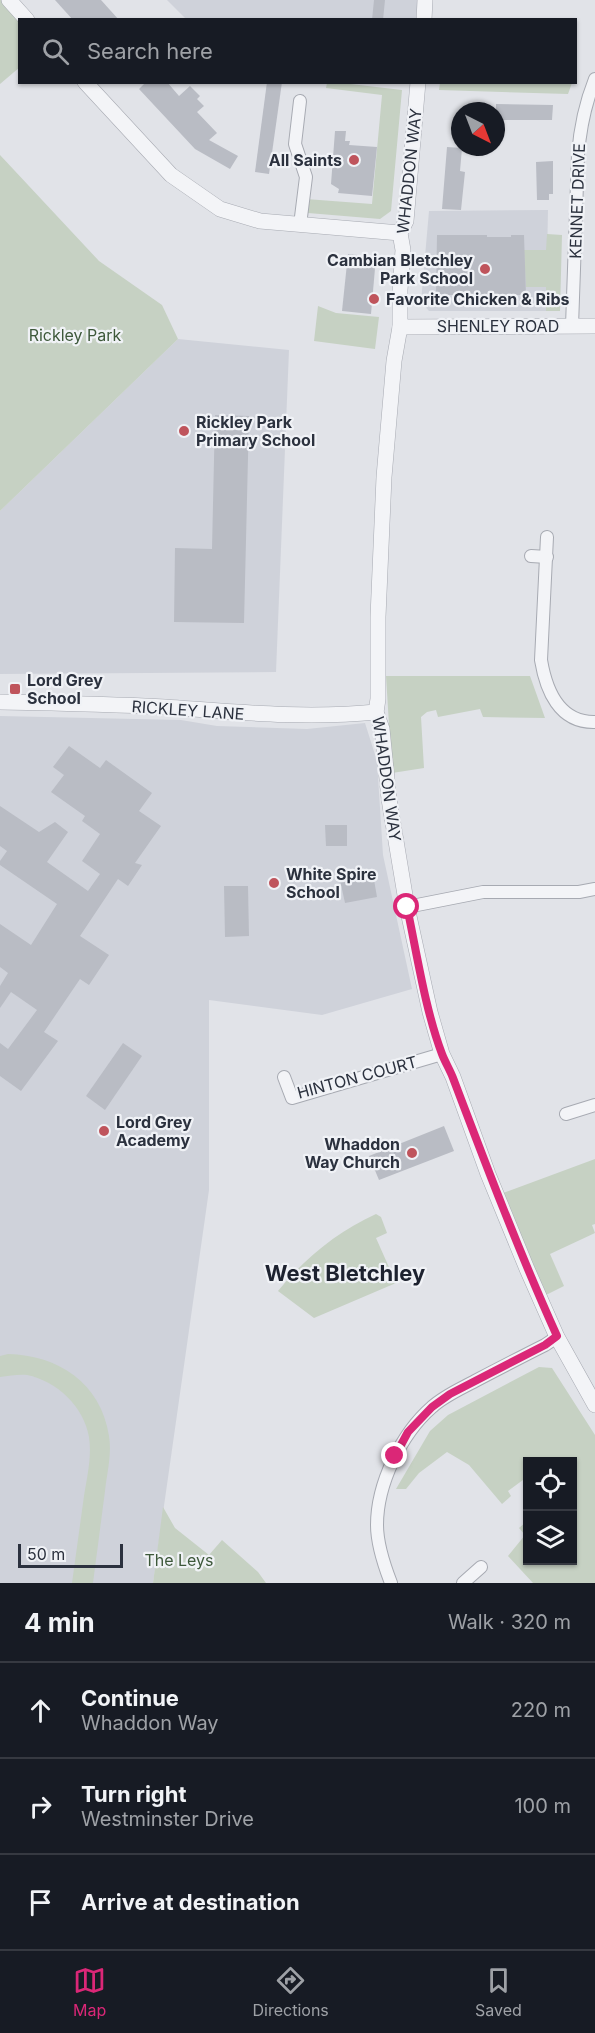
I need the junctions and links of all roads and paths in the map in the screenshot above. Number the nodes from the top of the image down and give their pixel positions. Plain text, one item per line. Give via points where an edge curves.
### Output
1 (9, 0) edge
2 (425, 0) edge
3 (25, 18) edge
4 (424, 18) edge
5 (595, 79) edge
6 (87, 84) edge
7 (418, 84) edge
8 (300, 101) dead end
9 (300, 225) junction
10 (400, 233) junction
11 (572, 326) junction
12 (595, 326) edge
13 (400, 327) junction
14 (548, 537) dead end
15 (531, 556) dead end
16 (546, 557) junction
17 (0, 702) edge
18 (376, 712) junction
19 (595, 722) edge
20 (595, 889) edge
21 (407, 907) junction
22 (442, 1054) junction
23 (284, 1077) dead end
24 (595, 1105) edge
25 (566, 1114) dead end
26 (557, 1336) junction
27 (595, 1406) edge
28 (481, 1567) dead end
29 (391, 1583) edge
30 (464, 1583) edge

1 - 3 street
2 - 4 street
5 - 11 street, KENNET DRIVE via 580,127
6 - 9 street via 171,175 220,209 260,221
7 - 10 street, WHADDON WAY via 406,221
8 - 9 street via 295,144 306,177
9 - 10 street
10 - 13 street, WHADDON WAY
11 - 12 street, SHENLEY ROAD
11 - 13 street, SHENLEY ROAD
13 - 18 street, WHADDON WAY via 384,477
14 - 16 street
15 - 16 street
16 - 19 street via 541,660 544,676 563,711 584,722
17 - 18 street, RICKLEY LANE via 278,715
18 - 21 street, WHADDON WAY via 382,729
20 - 21 street via 483,892
21 - 22 street, WHADDON WAY
22 - 23 street, HINTON COURT via 292,1098
22 - 26 street, WHADDON WAY via 522,1259
24 - 25 street
26 - 27 street, WHADDON WAY
26 - 29 street via 450,1394 408,1432 383,1486 377,1525
28 - 30 street

